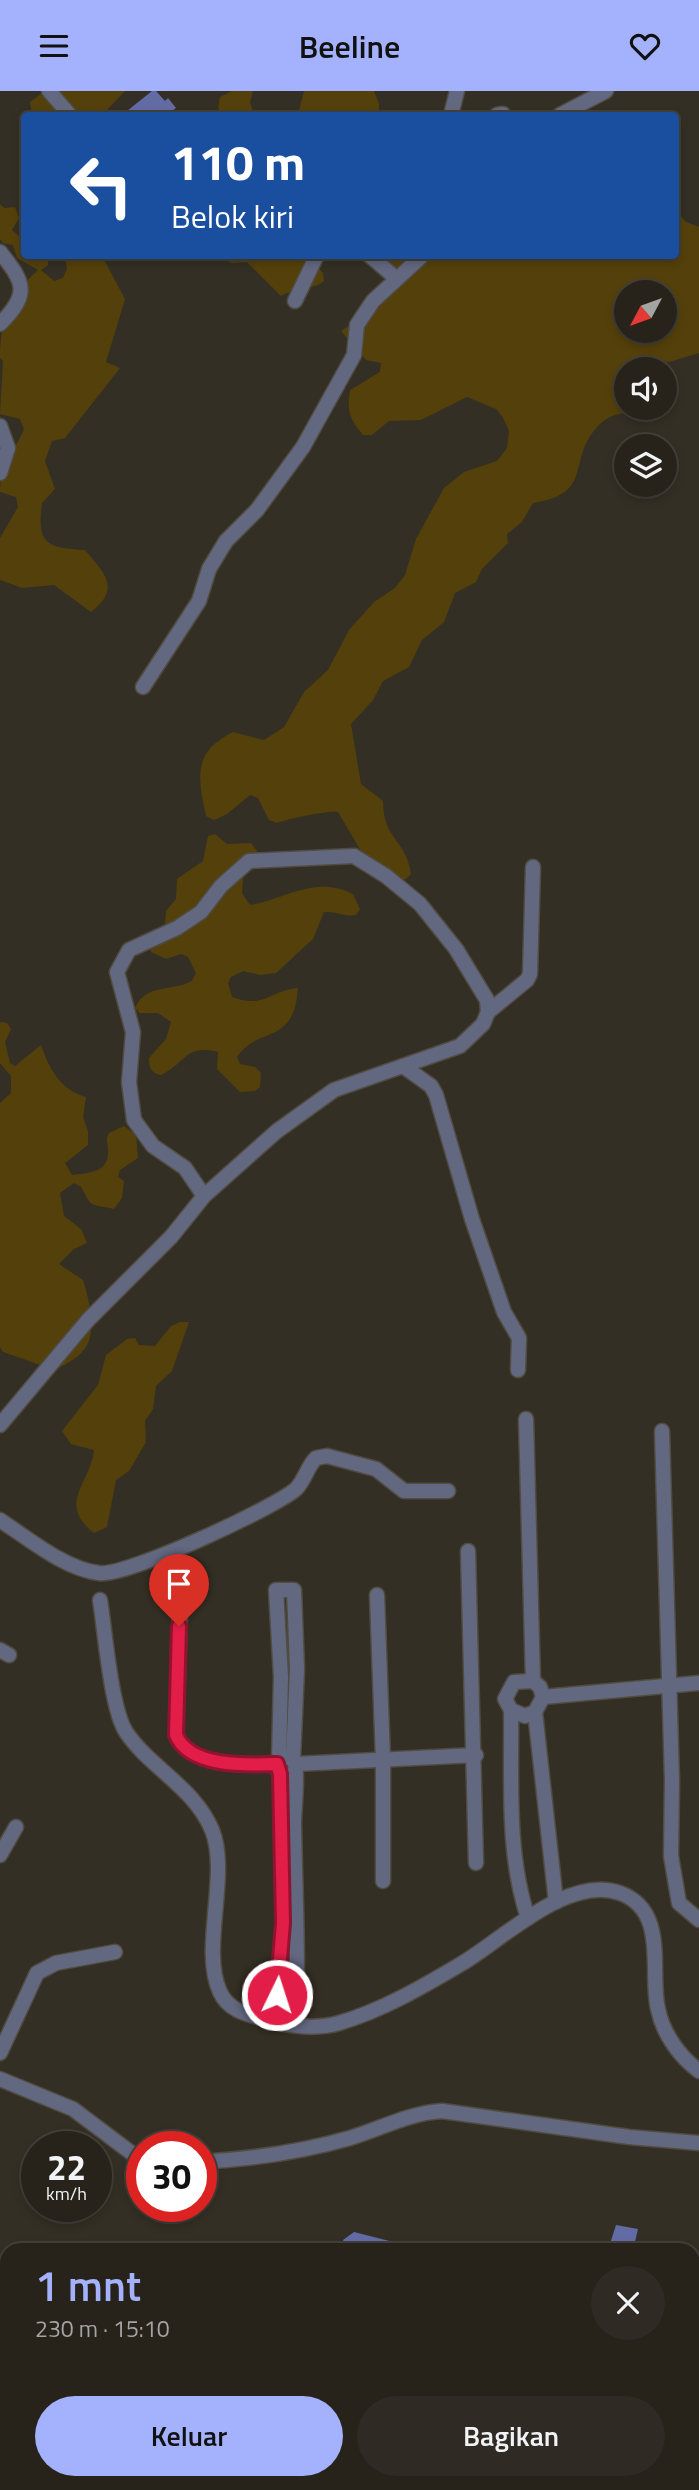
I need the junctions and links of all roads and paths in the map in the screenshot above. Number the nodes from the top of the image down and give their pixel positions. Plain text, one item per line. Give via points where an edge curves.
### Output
1 (49, 91) edge
2 (457, 91) edge
3 (606, 91) edge
4 (67, 112) edge
5 (452, 112) edge
6 (566, 112) edge
7 (0, 252) edge
8 (315, 259) edge
9 (374, 259) edge
10 (418, 259) edge
11 (396, 278) junction
12 (295, 302) dead end
13 (0, 324) edge
14 (0, 426) edge
15 (0, 473) edge
16 (143, 687) dead end
17 (533, 867) dead end
18 (488, 1012) junction
19 (402, 1066) junction
20 (204, 1196) junction
21 (518, 1370) dead end
22 (526, 1419) dead end
23 (0, 1425) edge
24 (662, 1431) dead end
25 (448, 1491) dead end
26 (0, 1520) edge
27 (468, 1552) dead end
28 (181, 1578) dead end
29 (377, 1595) dead end
30 (100, 1600) dead end
31 (296, 1654) junction
32 (280, 1655) junction
33 (533, 1681) junction
34 (699, 1683) edge
35 (669, 1685) junction
36 (543, 1697) junction
37 (280, 1698) junction
38 (296, 1699) junction
39 (510, 1710) junction
40 (535, 1712) junction
41 (476, 1755) junction
42 (383, 1760) junction
43 (287, 1766) junction
44 (16, 1827) dead end
45 (295, 1845) junction
46 (279, 1846) junction
47 (0, 1855) edge
48 (477, 1863) dead end
49 (383, 1881) dead end
50 (281, 1893) junction
51 (297, 1893) junction
52 (556, 1902) junction
53 (528, 1918) junction
54 (699, 1920) edge
55 (115, 1952) dead end
56 (299, 1967) junction
57 (279, 1968) junction
58 (275, 2022) junction
59 (296, 2025) junction
60 (0, 2053) edge
61 (699, 2071) edge
62 (0, 2079) edge
63 (699, 2143) edge
64 (126, 2149) edge
65 (217, 2160) edge

1 - 4 street
2 - 5 street
3 - 6 street
7 - 13 street via 15,271 21,291 17,307
8 - 12 street
9 - 11 street
10 - 11 street
11 - 16 street via 358,325 354,355 303,447 257,510 226,541 209,569 199,601
14 - 15 street via 8,448
17 - 18 street via 530,974
18 - 19 street via 472,1037 460,1046
18 - 20 street via 486,999 456,949 420,904 359,858 249,861 221,885 201,912 130,950 117,971 133,1032 129,1082 134,1119 153,1146 185,1168
19 - 20 street via 334,1090 277,1131
19 - 21 street via 431,1086 436,1095 472,1219 504,1312 519,1338
20 - 23 street via 171,1237 88,1320
22 - 33 street
24 - 35 street
25 - 26 street via 404,1490 376,1469 327,1456 316,1458 296,1488 266,1509 152,1561 100,1573 63,1560
27 - 41 street
28 - 43 street via 179,1743 226,1765
29 - 42 street
30 - 58 street via 116,1711 127,1733 199,1806 213,1832 214,1973 220,1993 239,2012
31 - 32 street
31 - 32 street via 294,1590 276,1590
31 - 38 street
32 - 37 street
33 - 36 street
33 - 39 street via 520,1679 509,1686 505,1699
34 - 35 street
35 - 36 street
35 - 54 street via 674,1891 679,1903
36 - 40 street
37 - 38 street
37 - 43 street
38 - 43 street
39 - 40 street via 525,1716
39 - 53 street via 514,1852
40 - 52 street
41 - 42 street
41 - 48 street
42 - 43 street
42 - 49 street
43 - 45 street
43 - 46 street
44 - 47 street
45 - 46 street
45 - 51 street
46 - 50 street
50 - 51 street
50 - 57 street
51 - 56 street
52 - 53 street
52 - 61 street via 582,1892 605,1890 625,1895 644,1912 654,1937 658,2009 677,2050
53 - 59 street via 463,1963 390,2002 338,2023
55 - 60 street via 56,1963 37,1973
56 - 57 street
56 - 59 street
57 - 58 street
58 - 59 street
62 - 64 street via 73,2109
63 - 65 street via 442,2111 304,2151

